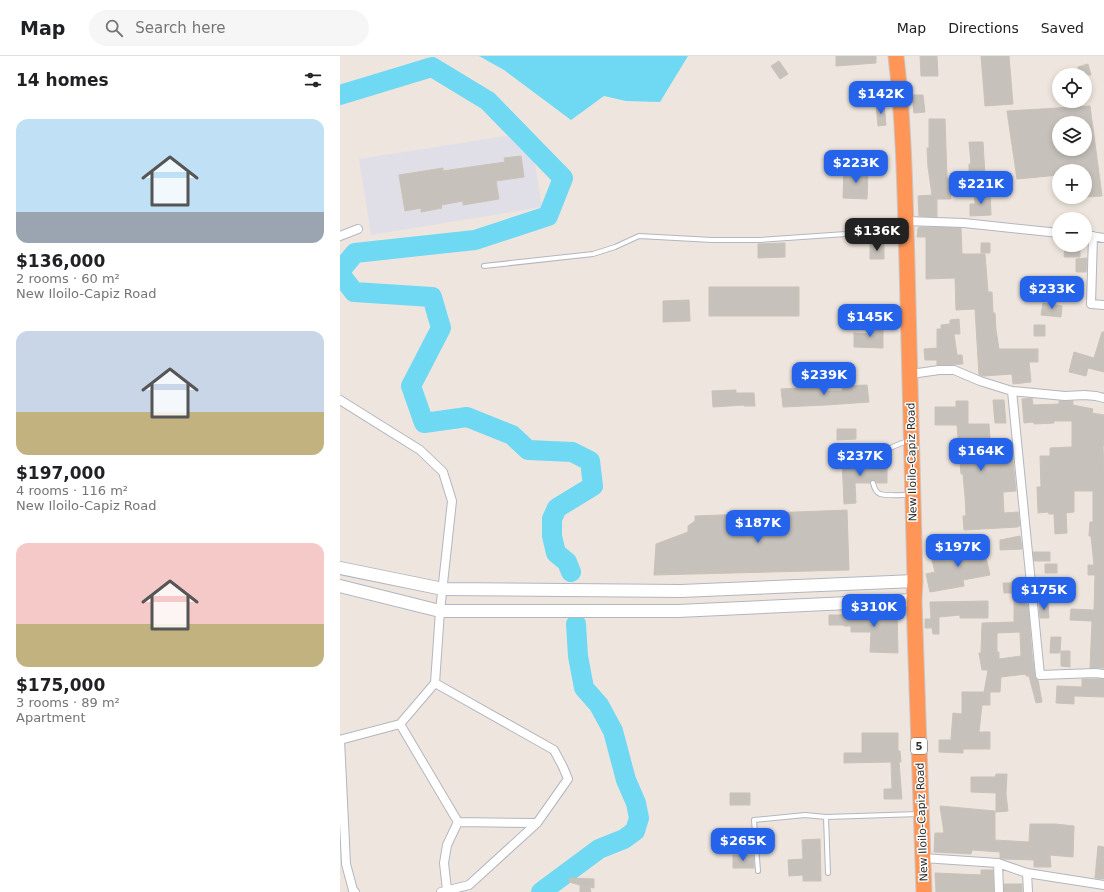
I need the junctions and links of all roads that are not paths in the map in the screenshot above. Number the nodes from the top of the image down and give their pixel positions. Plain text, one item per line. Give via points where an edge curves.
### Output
1 (896, 56) edge
2 (906, 226) junction
3 (358, 229) dead end
4 (1052, 232) edge
5 (340, 236) edge
6 (1092, 236) edge
7 (1104, 238) edge
8 (1089, 252) edge
9 (484, 266) dead end
10 (1104, 305) edge
11 (910, 374) junction
12 (1012, 391) junction
13 (1104, 398) edge
14 (340, 400) edge
15 (912, 440) junction
16 (873, 464) dead end
17 (873, 483) dead end
18 (913, 494) junction
19 (340, 568) edge
20 (915, 581) junction
21 (340, 586) edge
22 (443, 589) junction
23 (914, 600) junction
24 (440, 611) junction
25 (1104, 674) edge
26 (435, 683) junction
27 (400, 724) junction
28 (340, 740) edge
29 (922, 814) junction
30 (826, 817) junction
31 (458, 822) junction
32 (537, 823) junction
33 (923, 858) junction
34 (998, 863) junction
35 (758, 870) dead end
36 (1027, 872) junction
37 (828, 874) dead end
38 (1104, 885) edge
39 (444, 891) edge
40 (355, 892) edge
41 (924, 892) edge
42 (999, 892) edge
43 (1028, 892) edge

1 - 2 highway, New Iloilo-Capiz Road / 5
2 - 4 street via 964,223
2 - 9 lane via 760,240 639,236 593,254
2 - 11 highway, New Iloilo-Capiz Road / 5
3 - 5 street
6 - 7 street
8 - 10 street via 1091,304
11 - 12 street via 954,370
11 - 15 highway, New Iloilo-Capiz Road / 5
12 - 13 street
12 - 25 street via 1040,675
14 - 22 street via 420,450 444,472 452,501
15 - 16 lane via 896,445 878,457
15 - 18 highway, New Iloilo-Capiz Road / 5
17 - 18 lane via 879,494
18 - 20 highway, New Iloilo-Capiz Road / 5
19 - 22 street
20 - 22 street via 681,591
20 - 23 highway, New Iloilo-Capiz Road / 5
21 - 24 street
22 - 24 street
23 - 24 street via 678,611
23 - 29 highway, New Iloilo-Capiz Road / 5
24 - 26 street
26 - 27 street
26 - 32 street via 554,750 568,779
27 - 28 street
27 - 31 street
28 - 40 street via 346,864
29 - 30 lane
29 - 33 highway, New Iloilo-Capiz Road / 5
30 - 35 lane via 805,815 754,820
30 - 37 lane
31 - 32 street
31 - 39 street via 447,845
32 - 39 street via 469,885
33 - 34 street
33 - 41 highway, New Iloilo-Capiz Road / 5
34 - 36 street
34 - 42 street
36 - 38 street
36 - 43 street

